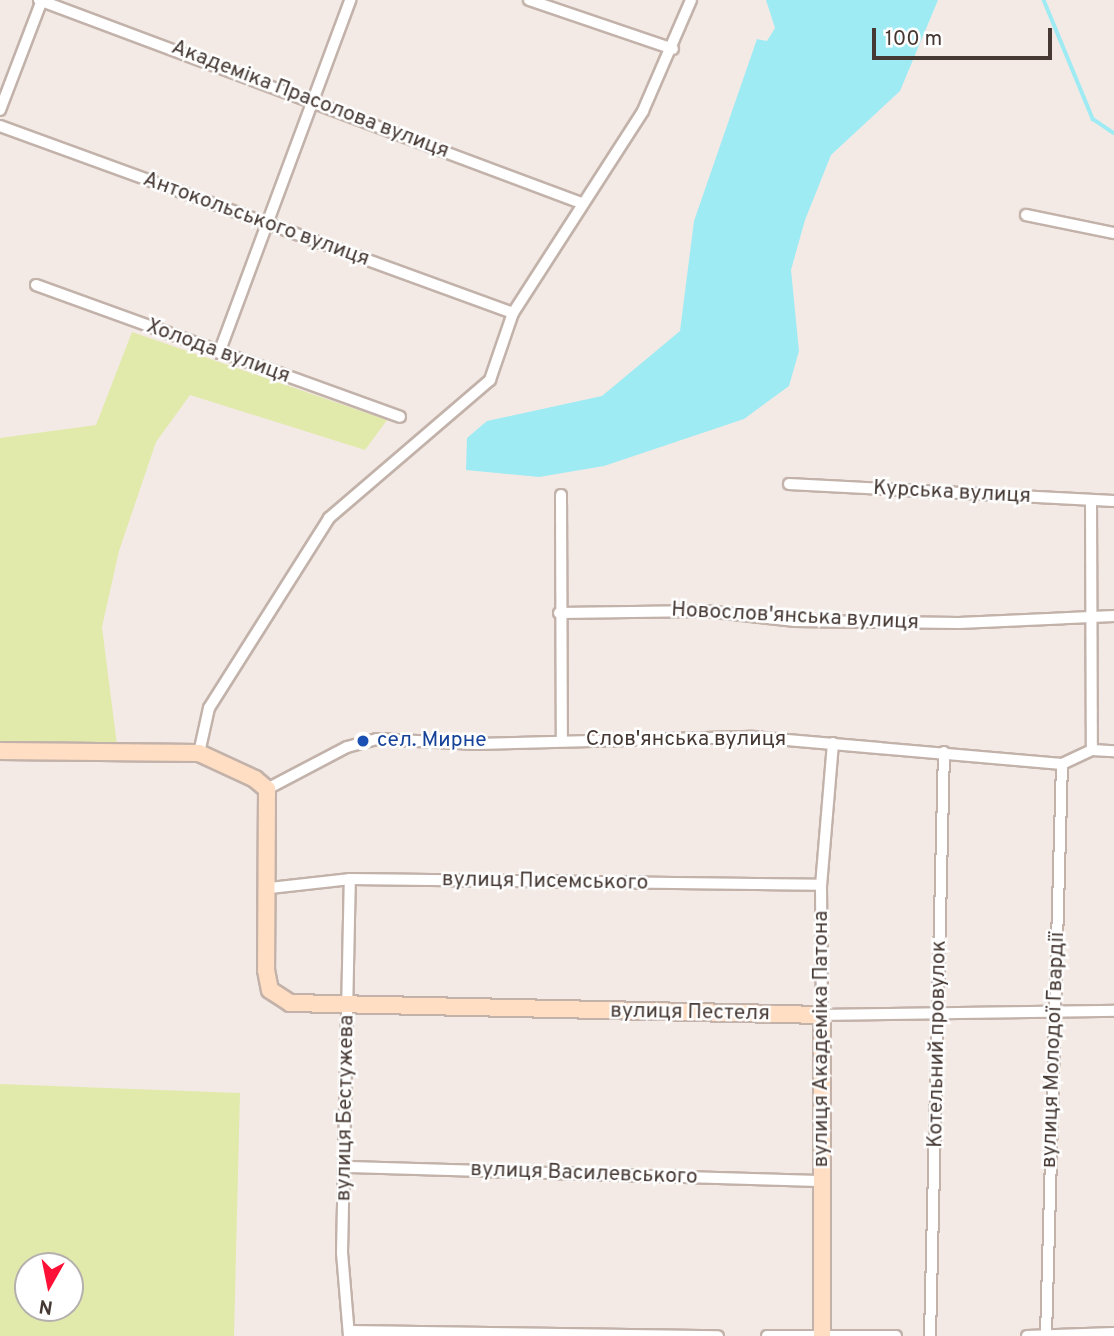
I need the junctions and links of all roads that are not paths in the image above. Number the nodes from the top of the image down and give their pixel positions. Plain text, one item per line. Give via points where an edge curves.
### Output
1 (41, 0) edge
2 (350, 0) edge
3 (529, 0) edge
4 (691, 0) edge
5 (673, 49) junction
6 (315, 100) junction
7 (0, 110) edge
8 (0, 126) edge
9 (581, 203) junction
10 (1026, 215) dead end
11 (267, 225) junction
12 (1114, 233) edge
13 (36, 285) dead end
14 (513, 313) junction
15 (219, 353) junction
16 (400, 417) dead end
17 (789, 484) dead end
18 (561, 495) dead end
19 (1091, 500) junction
20 (1114, 501) edge
21 (559, 613) junction
22 (1090, 616) junction
23 (1114, 616) edge
24 (562, 741) junction
25 (833, 743) junction
26 (1092, 750) junction
27 (0, 751) edge
28 (1114, 751) edge
29 (944, 752) junction
30 (199, 753) junction
31 (1062, 764) junction
32 (267, 789) junction
33 (350, 879) junction
34 (821, 885) junction
35 (270, 888) junction
36 (348, 1007) junction
37 (1114, 1011) edge
38 (1056, 1013) junction
39 (822, 1016) junction
40 (940, 1018) junction
41 (346, 1167) junction
42 (822, 1181) junction
43 (349, 1333) edge
44 (1114, 1333) edge
45 (1046, 1334) edge
46 (822, 1335) edge
47 (718, 1336) edge
48 (767, 1336) edge
49 (896, 1336) edge
50 (930, 1336) edge
51 (1027, 1336) edge

1 - 6 street, Академіка Прасолова вулиця
1 - 7 street
2 - 6 street
3 - 5 street
4 - 5 street
5 - 9 street via 643,111
6 - 9 street, Академіка Прасолова вулиця
6 - 11 street
8 - 11 street, Антокольського вулиця
9 - 14 street
10 - 12 street
11 - 14 street, Антокольського вулиця
11 - 15 street
13 - 15 street, Холода вулиця
14 - 30 street via 490,380 455,416 357,488 329,518 209,708
15 - 16 street, Холода вулиця
17 - 19 street, Курська вулиця
18 - 21 street
19 - 20 street, Курська вулиця
19 - 22 street
21 - 22 street, Новослов'янська вулиця via 705,611 795,621 959,623
21 - 24 street
22 - 23 street, Новослов'янська вулиця
22 - 26 street
24 - 25 street, Слов'янська вулиця via 753,737
24 - 32 street, Слов'янська вулиця via 362,741
25 - 29 street, Слов'янська вулиця
25 - 34 street, вулиця Академіка Патона
26 - 28 street
26 - 31 street
27 - 30 street
29 - 31 street, Слов'янська вулиця
29 - 40 street, Котельний провулок
30 - 32 street via 238,766
31 - 38 street, вулиця Молодої Гвардії
32 - 35 street
33 - 34 street, вулиця Писемського
33 - 35 street, вулиця Писемського
33 - 36 street, вулиця Бестужева
34 - 39 street, вулиця Академіка Патона
35 - 36 street, вулиця Пестеля via 270,990 290,1003
36 - 39 street, вулиця Пестеля
36 - 41 street, вулиця Бестужева
37 - 38 street, вулиця Пестеля
38 - 40 street, вулиця Пестеля
38 - 45 street, вулиця Молодої Гвардії
39 - 40 street, вулиця Пестеля
39 - 42 street, вулиця Академіка Патона
40 - 50 street, Котельний провулок
41 - 42 street, вулиця Василевського
41 - 43 street, вулиця Бестужева via 342,1252
42 - 46 street, вулиця Академіка Патона
43 - 47 street
44 - 45 street
45 - 51 street
46 - 48 street
46 - 49 street

